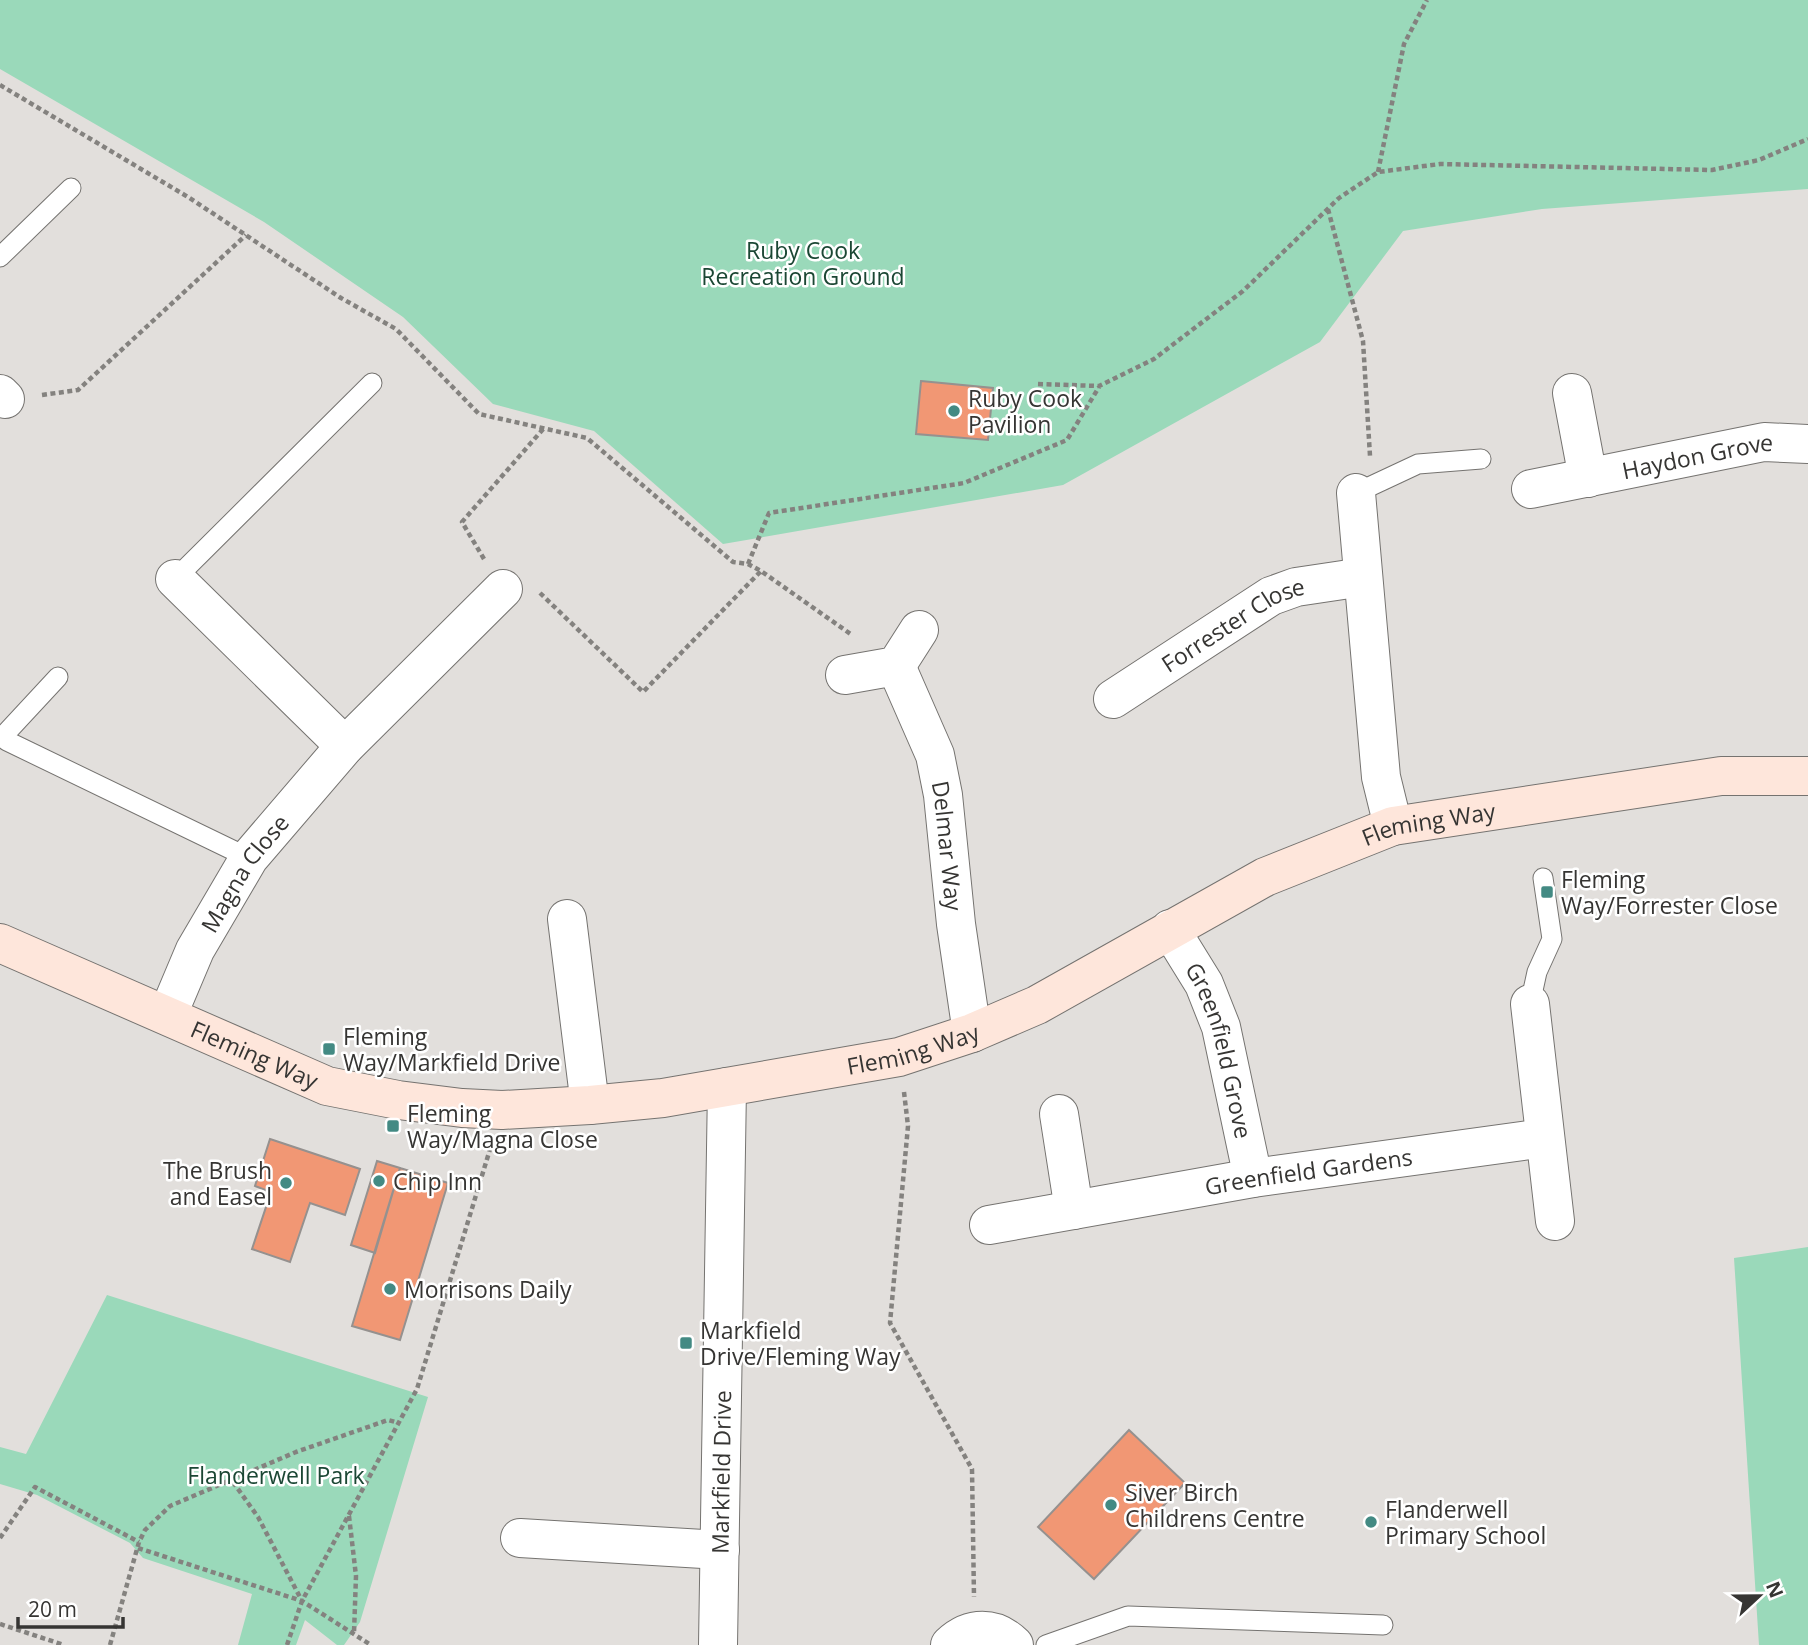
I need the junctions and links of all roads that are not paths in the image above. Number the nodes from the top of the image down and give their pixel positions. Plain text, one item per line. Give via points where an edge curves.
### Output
1 (71, 188) dead end
2 (0, 257) edge
3 (372, 383) dead end
4 (1572, 393) dead end
5 (1808, 444) edge
6 (1481, 459) dead end
7 (1588, 478) junction
8 (1364, 488) joint
9 (1531, 489) dead end
10 (1363, 577) junction
11 (175, 579) joint
12 (503, 589) road end
13 (919, 630) dead end
14 (896, 666) junction
15 (845, 676) dead end
16 (58, 677) dead end
17 (1113, 699) dead end
18 (345, 746) junction
19 (1808, 776) edge
20 (1393, 826) junction
21 (249, 858) junction
22 (1544, 878) dead end
23 (568, 919) dead end
24 (1170, 929) junction
25 (0, 943) edge
26 (1530, 1004) joint
27 (168, 1014) junction
28 (972, 1033) junction
29 (727, 1087) junction
30 (590, 1105) junction
31 (1059, 1114) dead end
32 (1544, 1138) junction
33 (1253, 1178) junction
34 (1074, 1210) junction
35 (1555, 1221) dead end
36 (989, 1225) dead end
37 (520, 1538) dead end
38 (720, 1550) junction
39 (1383, 1625) dead end
40 (962, 1638) edge
41 (718, 1645) edge
42 (1014, 1645) edge
43 (1046, 1645) edge

1 - 2 lane
3 - 11 lane
4 - 7 street
5 - 7 street, Haydon Grove via 1764,442
6 - 8 lane via 1418,464
7 - 9 street, Haydon Grove
8 - 10 street
10 - 17 street, Forrester Close via 1296,587 1271,596
10 - 20 street via 1381,777
11 - 18 street
12 - 18 street, Magna Close
13 - 14 street
14 - 15 street
14 - 28 street, Delmar Way via 934,755 943,795
16 - 21 lane via 6,733 7,741
18 - 21 street, Magna Close
19 - 20 street, Fleming Way via 1721,776
20 - 24 street, Fleming Way via 1265,877
21 - 27 street, Magna Close via 195,950
22 - 26 lane via 1552,939 1537,972
23 - 30 street
24 - 28 street, Fleming Way via 1037,1005
24 - 33 street, Greenfield Grove via 1204,984 1221,1027
25 - 27 street, Fleming Way
26 - 32 street
27 - 30 street, Fleming Way via 327,1086 398,1100 502,1110
28 - 29 street, Fleming Way via 899,1057
29 - 30 street, Fleming Way
29 - 38 street, Markfield Drive
31 - 34 street
32 - 33 street, Greenfield Gardens
32 - 35 street
33 - 34 street, Greenfield Gardens
34 - 36 street, Greenfield Gardens
37 - 38 street
38 - 41 street, Markfield Drive
39 - 43 lane via 1128,1616
40 - 42 street via 1001,1634

